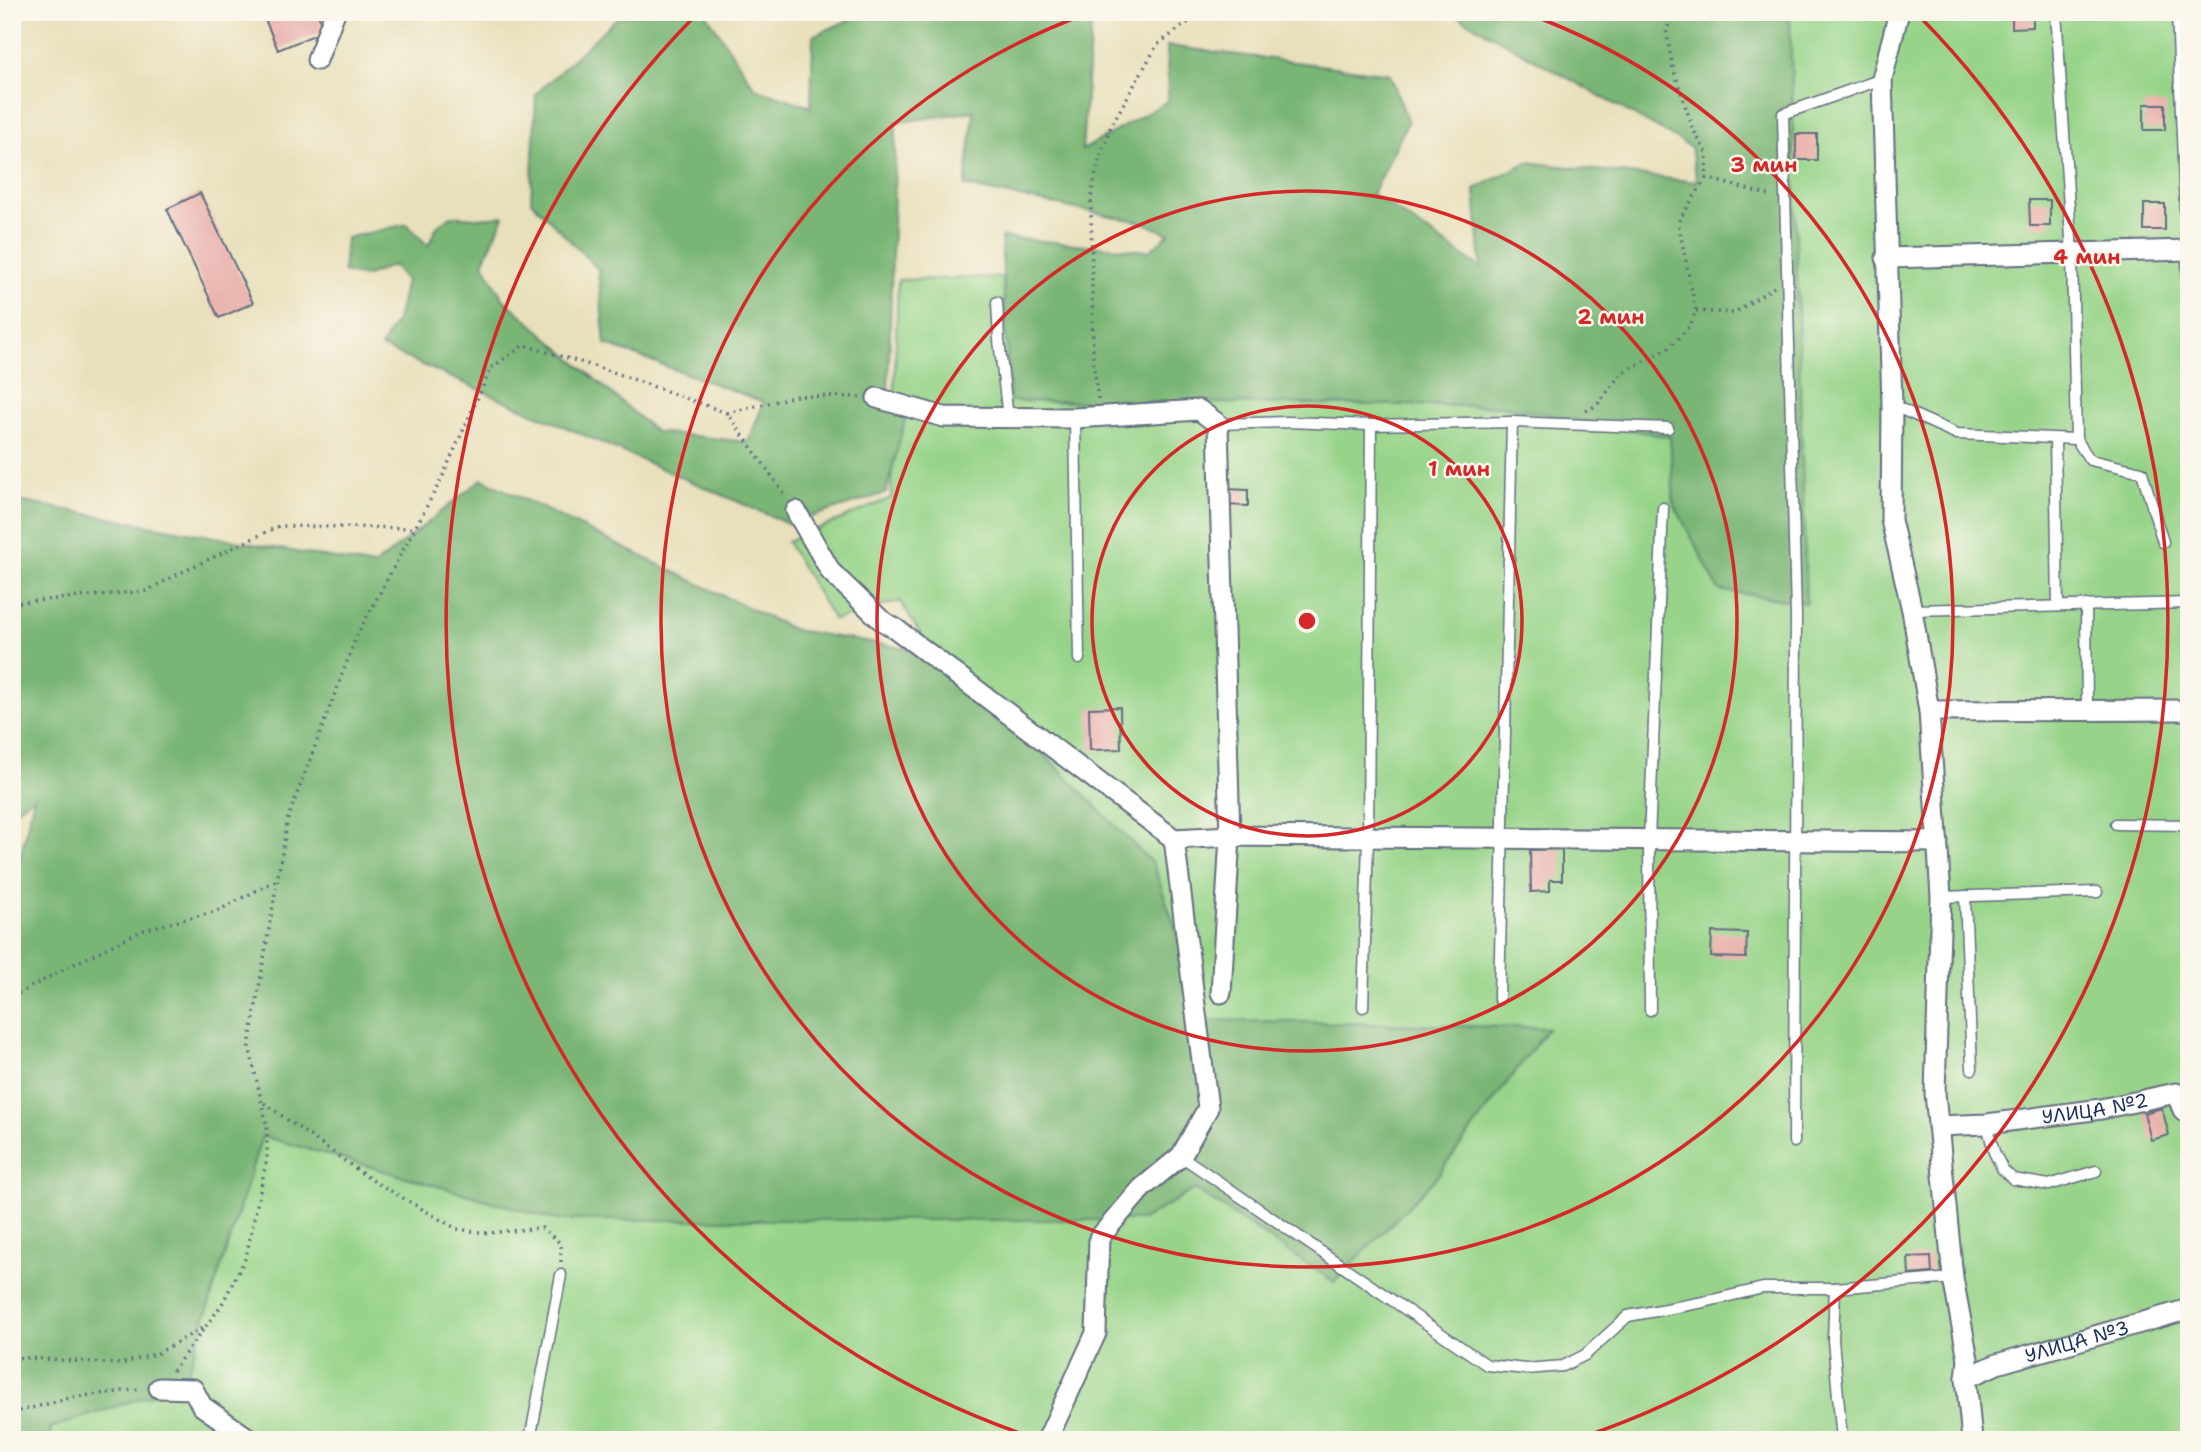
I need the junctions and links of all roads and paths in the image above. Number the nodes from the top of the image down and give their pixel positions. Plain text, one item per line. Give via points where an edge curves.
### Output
1 (335, 12) edge
2 (1202, 12) edge
3 (1676, 12) edge
4 (1899, 12) edge
5 (2056, 12) edge
6 (2177, 12) edge
7 (317, 60) dead end
8 (1882, 79) junction
9 (1706, 178) junction
10 (1785, 199) junction
11 (2187, 250) edge
12 (2072, 253) junction
13 (1886, 258) junction
14 (1787, 279) junction
15 (997, 302) dead end
16 (2189, 309) edge
17 (1696, 311) junction
18 (877, 398) joint
19 (1892, 405) junction
20 (727, 413) junction
21 (1100, 415) junction
22 (1008, 418) junction
23 (1076, 418) junction
24 (1512, 422) junction
25 (1218, 424) junction
26 (1567, 424) junction
27 (1371, 425) junction
28 (1668, 428) dead end
29 (2076, 439) junction
30 (2054, 440) junction
31 (1663, 508) dead end
32 (796, 511) joint
33 (415, 528) junction
34 (2163, 542) dead end
35 (12, 603) edge
36 (2189, 603) edge
37 (2086, 605) junction
38 (2058, 606) junction
39 (1912, 610) junction
40 (1079, 659) dead end
41 (2087, 710) junction
42 (2189, 710) edge
43 (1929, 711) junction
44 (2116, 824) dead end
45 (2189, 825) edge
46 (1230, 836) junction
47 (1368, 838) junction
48 (1174, 839) junction
49 (1503, 839) junction
50 (1649, 840) junction
51 (1794, 841) junction
52 (1938, 842) junction
53 (277, 880) junction
54 (2097, 892) dead end
55 (1965, 896) junction
56 (1941, 897) junction
57 (1221, 993) dead end
58 (12, 998) edge
59 (1499, 999) dead end
60 (1363, 1007) dead end
61 (1650, 1010) dead end
62 (1972, 1069) dead end
63 (262, 1102) junction
64 (2189, 1114) edge
65 (1987, 1124) junction
66 (1938, 1126) junction
67 (1794, 1142) dead end
68 (1181, 1156) junction
69 (2096, 1171) dead end
70 (561, 1275) joint
71 (1953, 1278) junction
72 (1835, 1288) junction
73 (2189, 1309) edge
74 (206, 1326) junction
75 (12, 1357) edge
76 (1966, 1378) junction
77 (159, 1388) junction
78 (12, 1413) edge
79 (251, 1440) edge
80 (530, 1440) edge
81 (1047, 1440) edge
82 (1842, 1440) edge
83 (1972, 1440) edge

1 - 7 street
2 - 21 path via 1157,45 1111,126 1098,163 1091,198 1093,360
3 - 9 path via 1666,30 1693,129 1707,153
4 - 8 street
5 - 12 lane
6 - 11 lane
8 - 10 lane via 1783,114
8 - 13 street
9 - 10 path
9 - 17 path via 1678,222
10 - 14 lane
11 - 12 street
11 - 16 lane
12 - 13 street
12 - 29 lane
13 - 19 street
14 - 17 path via 1734,313
14 - 51 lane via 1796,616
15 - 22 lane
17 - 26 path via 1690,326 1670,347 1622,373 1597,405
18 - 20 path via 797,396
18 - 22 street via 944,417
19 - 30 lane via 1956,434
19 - 39 street via 1891,520
20 - 32 path
20 - 33 path via 524,345 491,368
21 - 23 street
21 - 25 street via 1199,410
22 - 23 street
23 - 40 lane
24 - 26 lane
24 - 27 lane
24 - 49 lane
25 - 27 lane
25 - 46 street
26 - 28 lane
27 - 47 lane
29 - 30 lane
29 - 34 lane via 2090,460 2142,472
30 - 38 lane
31 - 50 lane
32 - 48 street via 831,572 881,620
33 - 35 path via 279,526 146,592
33 - 53 path via 357,635 288,818
36 - 37 lane
37 - 38 lane
37 - 41 lane
38 - 39 lane
39 - 43 street
41 - 42 street
41 - 43 street
43 - 52 street
44 - 45 lane
46 - 47 street
46 - 48 street
46 - 57 street
47 - 49 street
47 - 60 lane
48 - 68 street via 1208,1108
49 - 50 street
49 - 59 lane
50 - 51 street
50 - 61 lane
51 - 52 street
51 - 67 lane
52 - 56 street
53 - 58 path via 217,911 143,930
53 - 63 path via 249,1046
54 - 55 lane
55 - 56 lane
55 - 62 lane
56 - 66 street
63 - 70 path via 370,1178 457,1229 486,1233 542,1228 561,1244
63 - 74 path via 267,1158 246,1257
64 - 65 street, УЛИЦА №2 via 2176,1093 2101,1109
65 - 66 street, УЛИЦА №2
65 - 69 lane via 1994,1152 2013,1179 2049,1185
66 - 71 street
68 - 72 lane via 1487,1365 1563,1366 1585,1355 1628,1316 1763,1287
68 - 81 street via 1142,1188 1099,1238 1096,1333
70 - 80 lane
71 - 72 lane
71 - 76 street via 1968,1359
72 - 82 lane via 1833,1340
73 - 76 street, УЛИЦА №3 via 1997,1364
74 - 75 path via 158,1353 121,1364
74 - 77 path
76 - 83 street
77 - 78 path via 74,1396
77 - 79 street via 193,1389 202,1406

